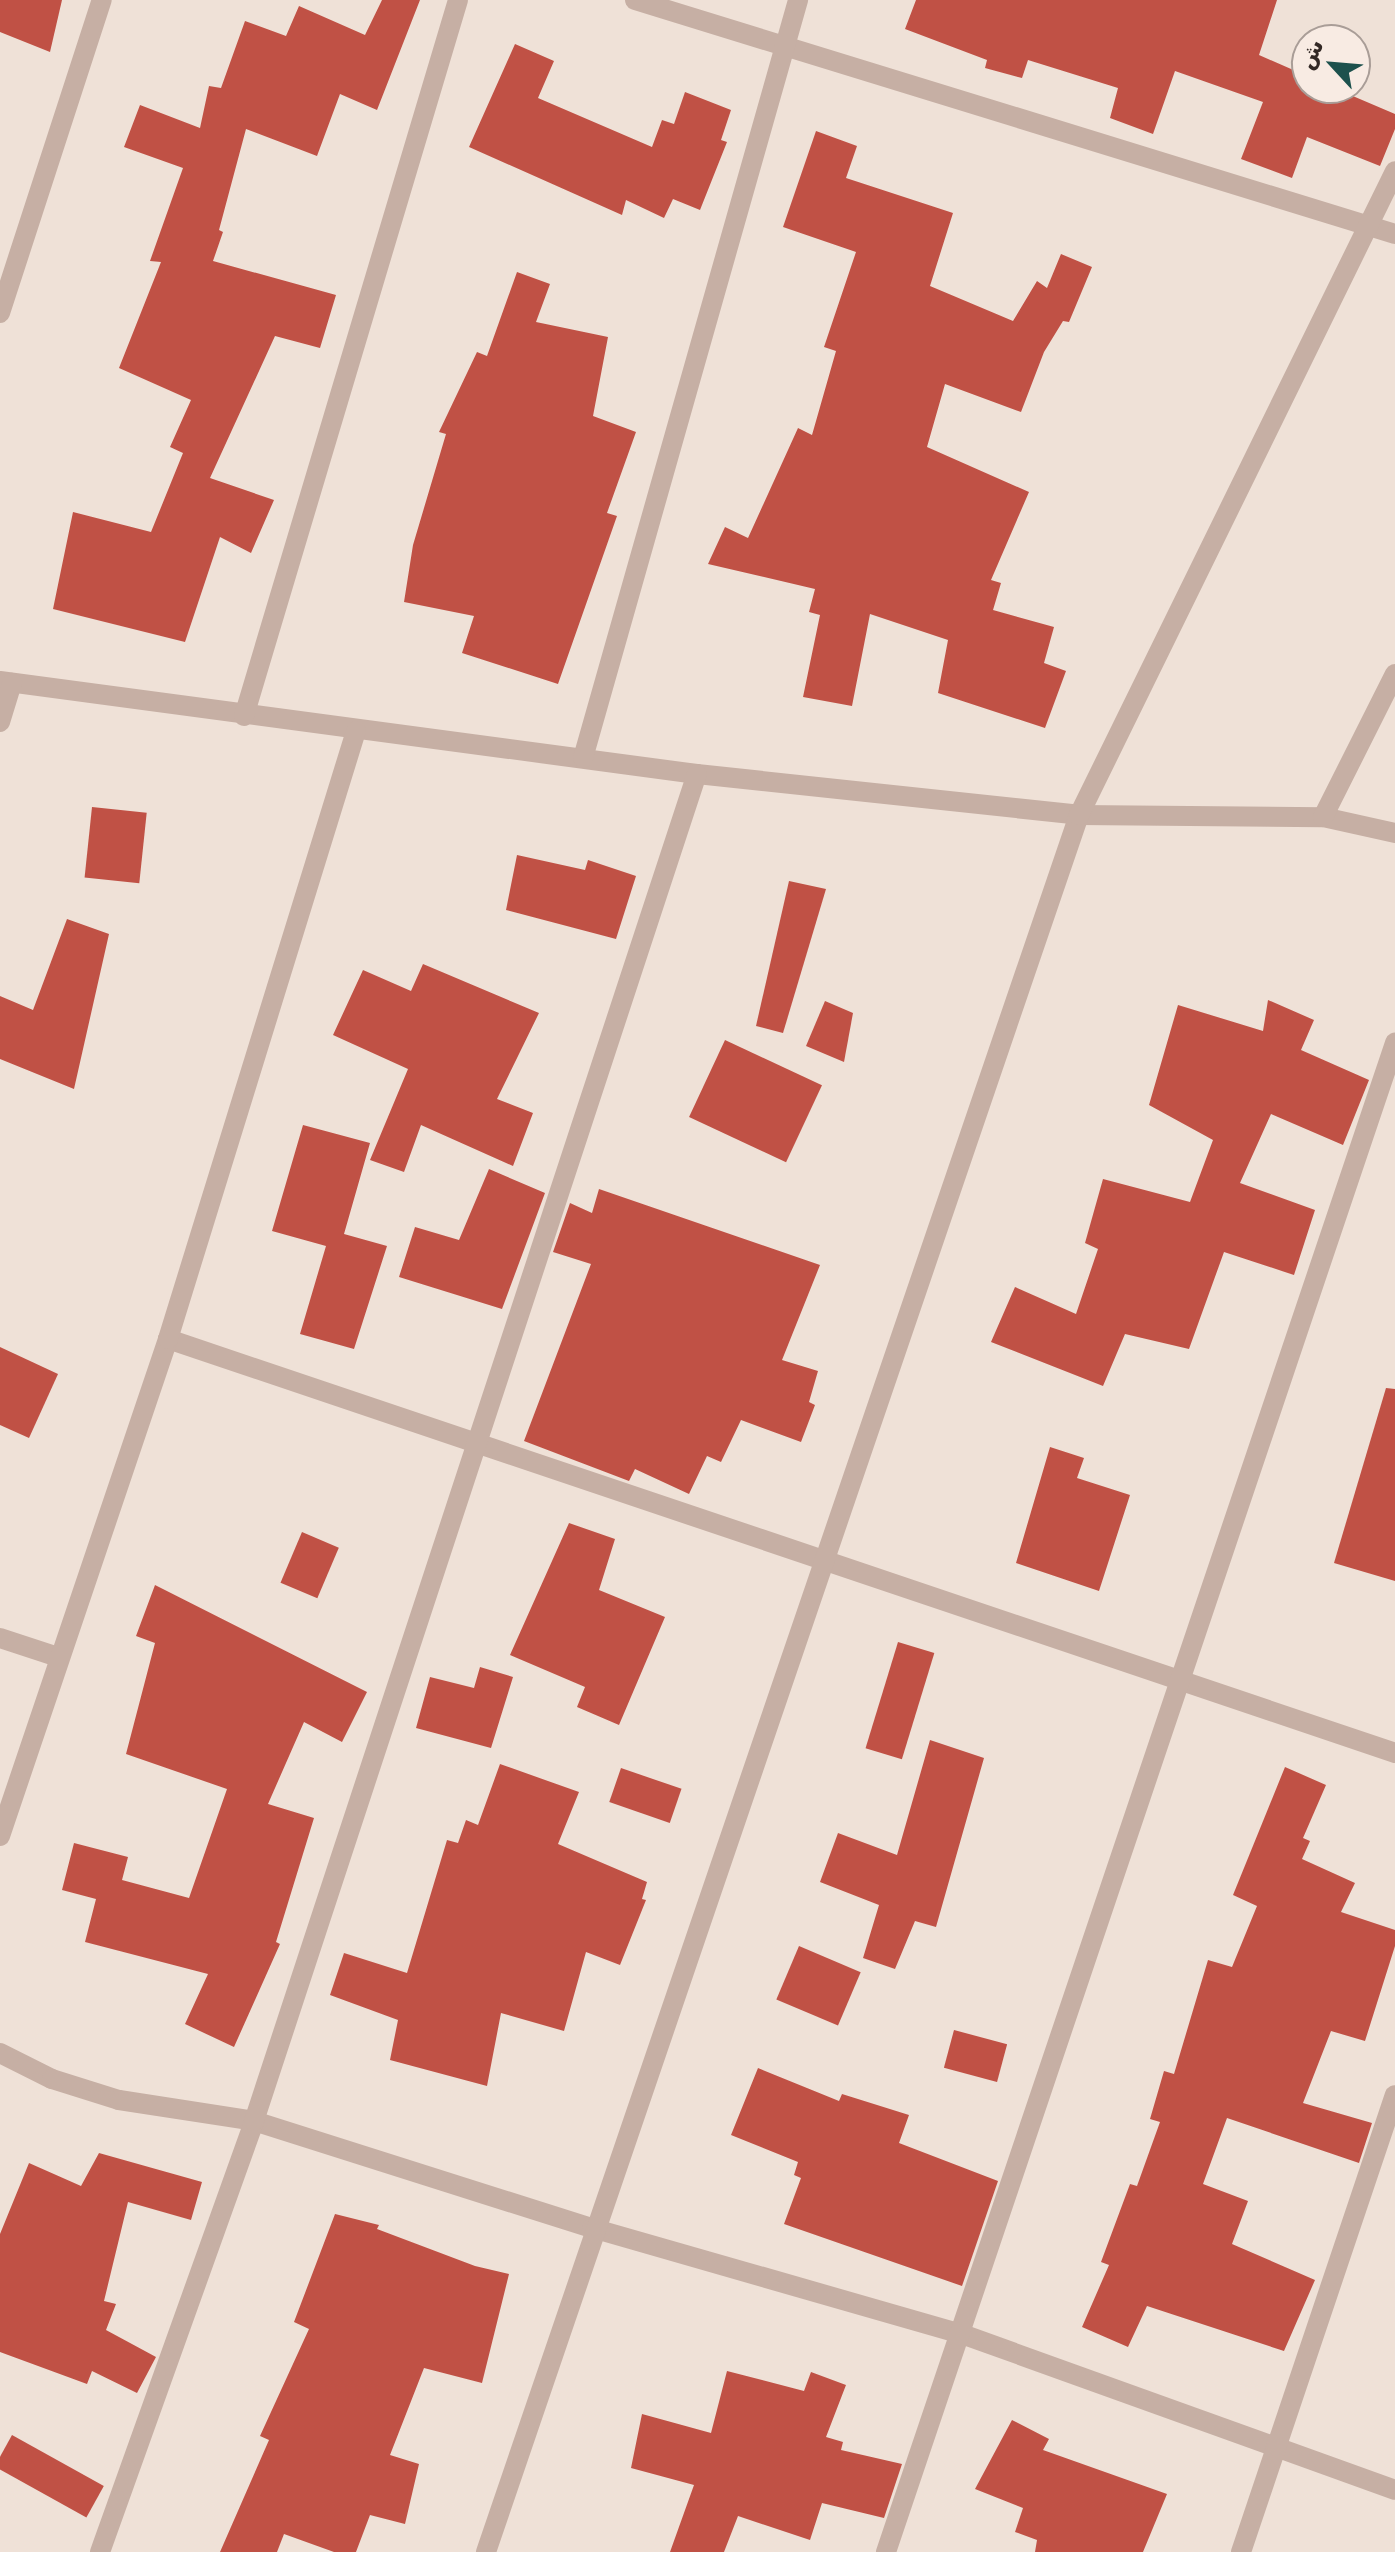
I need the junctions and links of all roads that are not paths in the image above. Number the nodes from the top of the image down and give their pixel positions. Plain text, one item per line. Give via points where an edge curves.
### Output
1 (102, 0) edge
2 (458, 0) edge
3 (635, 0) edge
4 (798, 0) edge
5 (783, 47) junction
6 (1395, 171) edge
7 (1365, 225) junction
8 (1395, 234) edge
9 (0, 313) edge
10 (1395, 674) edge
11 (6, 682) edge
12 (244, 716) junction
13 (0, 722) edge
14 (356, 731) junction
15 (583, 758) junction
16 (697, 774) junction
17 (1079, 815) junction
18 (1323, 817) junction
19 (1395, 833) edge
20 (1395, 1043) edge
21 (168, 1339) junction
22 (477, 1441) junction
23 (821, 1559) junction
24 (0, 1638) edge
25 (58, 1657) junction
26 (1180, 1678) junction
27 (1395, 1753) edge
28 (0, 1836) edge
29 (0, 2053) edge
30 (1395, 2095) edge
31 (254, 2121) junction
32 (592, 2228) junction
33 (959, 2333) junction
34 (1278, 2445) junction
35 (1395, 2490) edge
36 (100, 2552) edge
37 (486, 2552) edge
38 (886, 2552) edge
39 (1241, 2552) edge

1 - 9 street
2 - 12 street
3 - 5 street
4 - 5 street
5 - 7 street
5 - 15 street
6 - 7 street
7 - 8 street
7 - 17 street
10 - 18 street
11 - 12 street
11 - 13 street
12 - 14 street
14 - 15 street
14 - 21 street
15 - 16 street
16 - 17 street
16 - 22 street
17 - 18 street
17 - 23 street
18 - 19 street
20 - 26 street
21 - 22 street
21 - 25 street
22 - 23 street
22 - 31 street
23 - 26 street
23 - 32 street
24 - 25 street
25 - 28 street
26 - 27 street
26 - 33 street
29 - 31 street via 52,2079 119,2100
30 - 34 street
31 - 32 street
31 - 36 street
32 - 33 street
32 - 37 street
33 - 34 street
33 - 38 street
34 - 35 street
34 - 39 street

